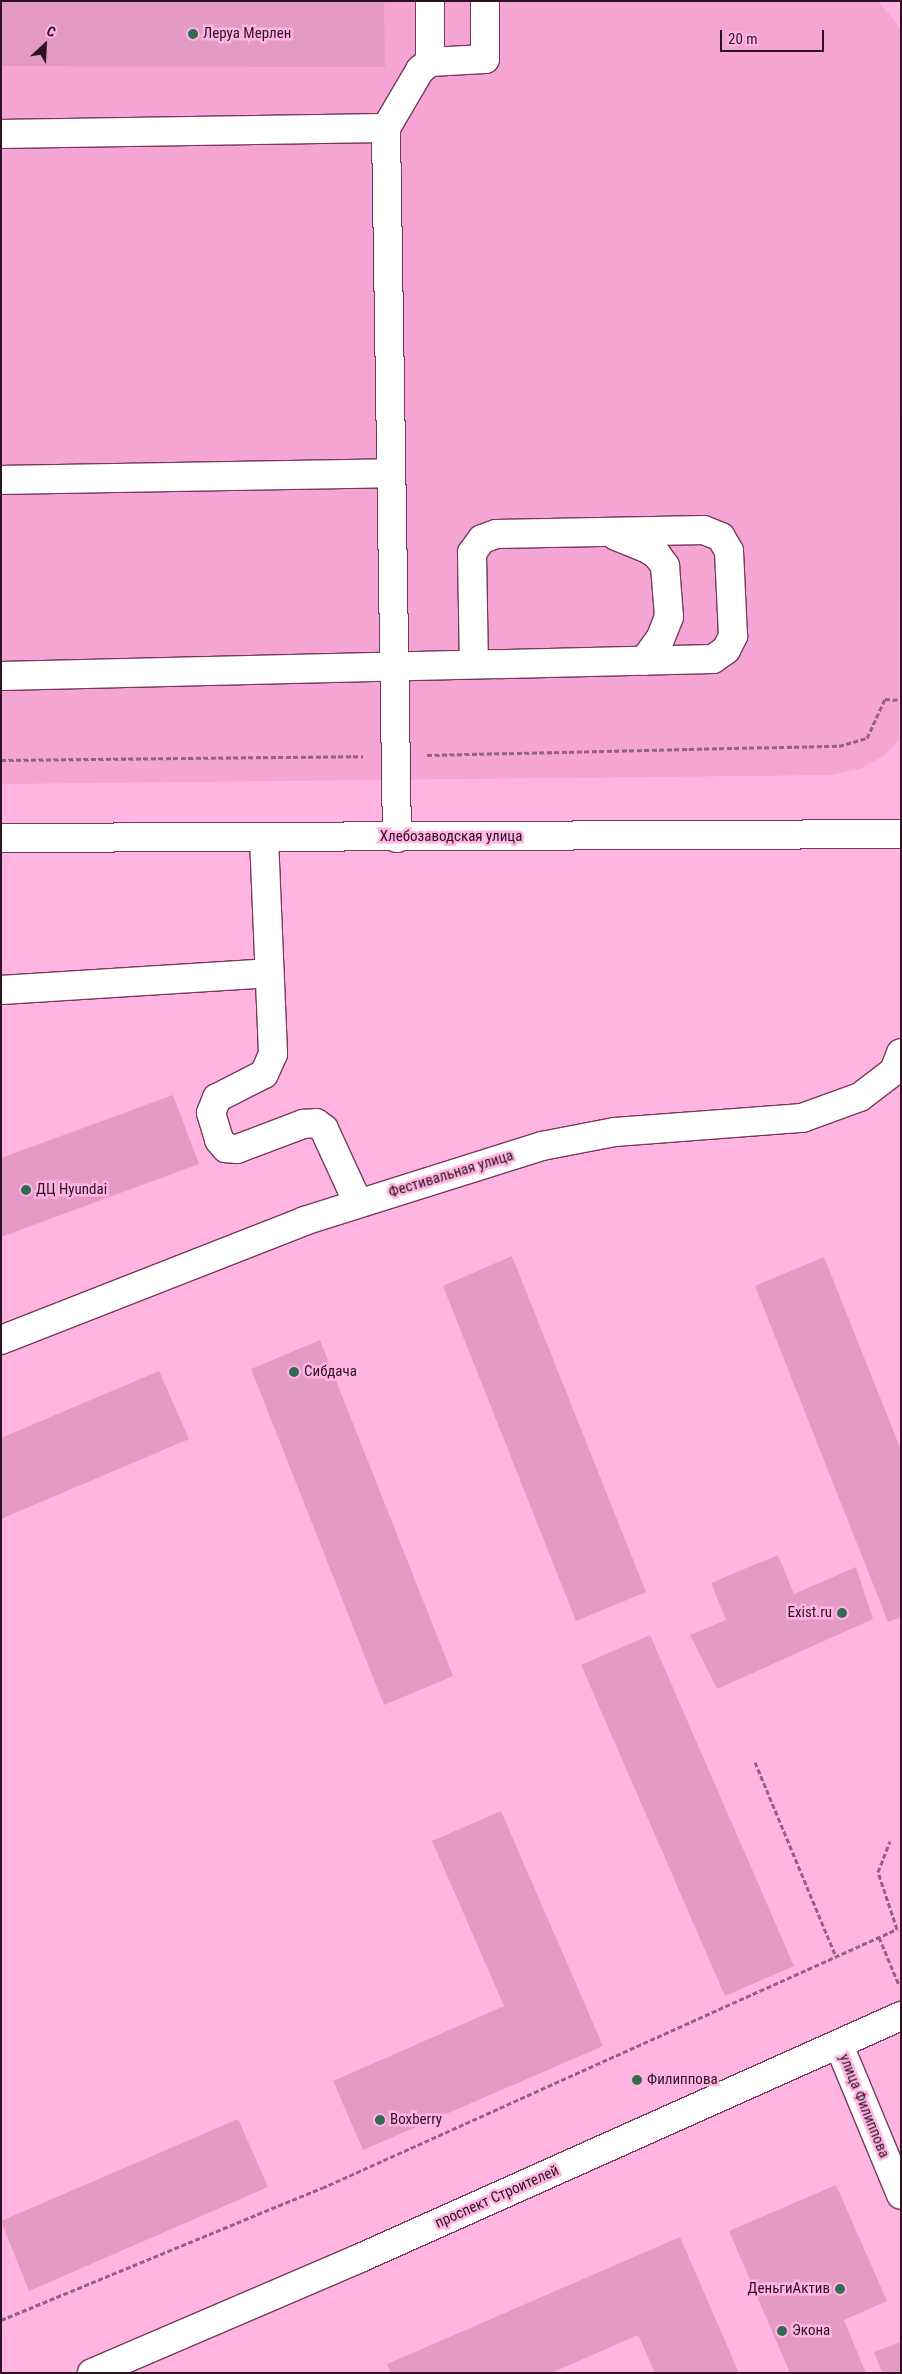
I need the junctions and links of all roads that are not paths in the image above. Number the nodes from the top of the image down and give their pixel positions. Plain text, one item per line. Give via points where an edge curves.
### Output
1 (430, 1) edge
2 (485, 1) edge
3 (430, 62) junction
4 (386, 128) junction
5 (1, 134) edge
6 (392, 473) junction
7 (1, 480) edge
8 (606, 532) junction
9 (644, 661) junction
10 (394, 664) junction
11 (474, 664) junction
12 (1, 676) edge
13 (901, 834) edge
14 (1, 838) edge
15 (264, 838) junction
16 (397, 838) junction
17 (269, 973) junction
18 (1, 990) edge
19 (901, 1053) edge
20 (358, 1202) junction
21 (1, 1340) edge
22 (901, 2016) edge
23 (838, 2045) junction
24 (901, 2195) edge
25 (92, 2373) edge

1 - 3 main road
2 - 3 main road via 485,59
3 - 4 main road via 420,70
4 - 5 main road
4 - 6 main road
6 - 7 main road
6 - 10 main road
8 - 9 main road via 646,548 658,555 665,566 669,618 660,639
8 - 9 main road via 704,530 721,537 729,551 733,636 726,650 713,659
8 - 11 main road via 496,534 482,539 472,553
9 - 11 main road
10 - 11 main road
10 - 12 main road
10 - 16 main road
13 - 16 main road, Хлебозаводская улица
14 - 15 main road, Хлебозаводская улица
15 - 16 main road, Хлебозаводская улица
15 - 17 main road
17 - 18 main road
17 - 20 main road via 273,1054 264,1074 217,1098 211,1113 219,1140 226,1148 237,1149 303,1124 316,1123 324,1129
19 - 20 main road, Фестивальная улица via 894,1071 860,1097 802,1118 615,1132 542,1146
20 - 21 main road, Фестивальная улица
22 - 23 main road, проспект Строителей
23 - 24 main road, улица Филиппова
23 - 25 main road, проспект Строителей

